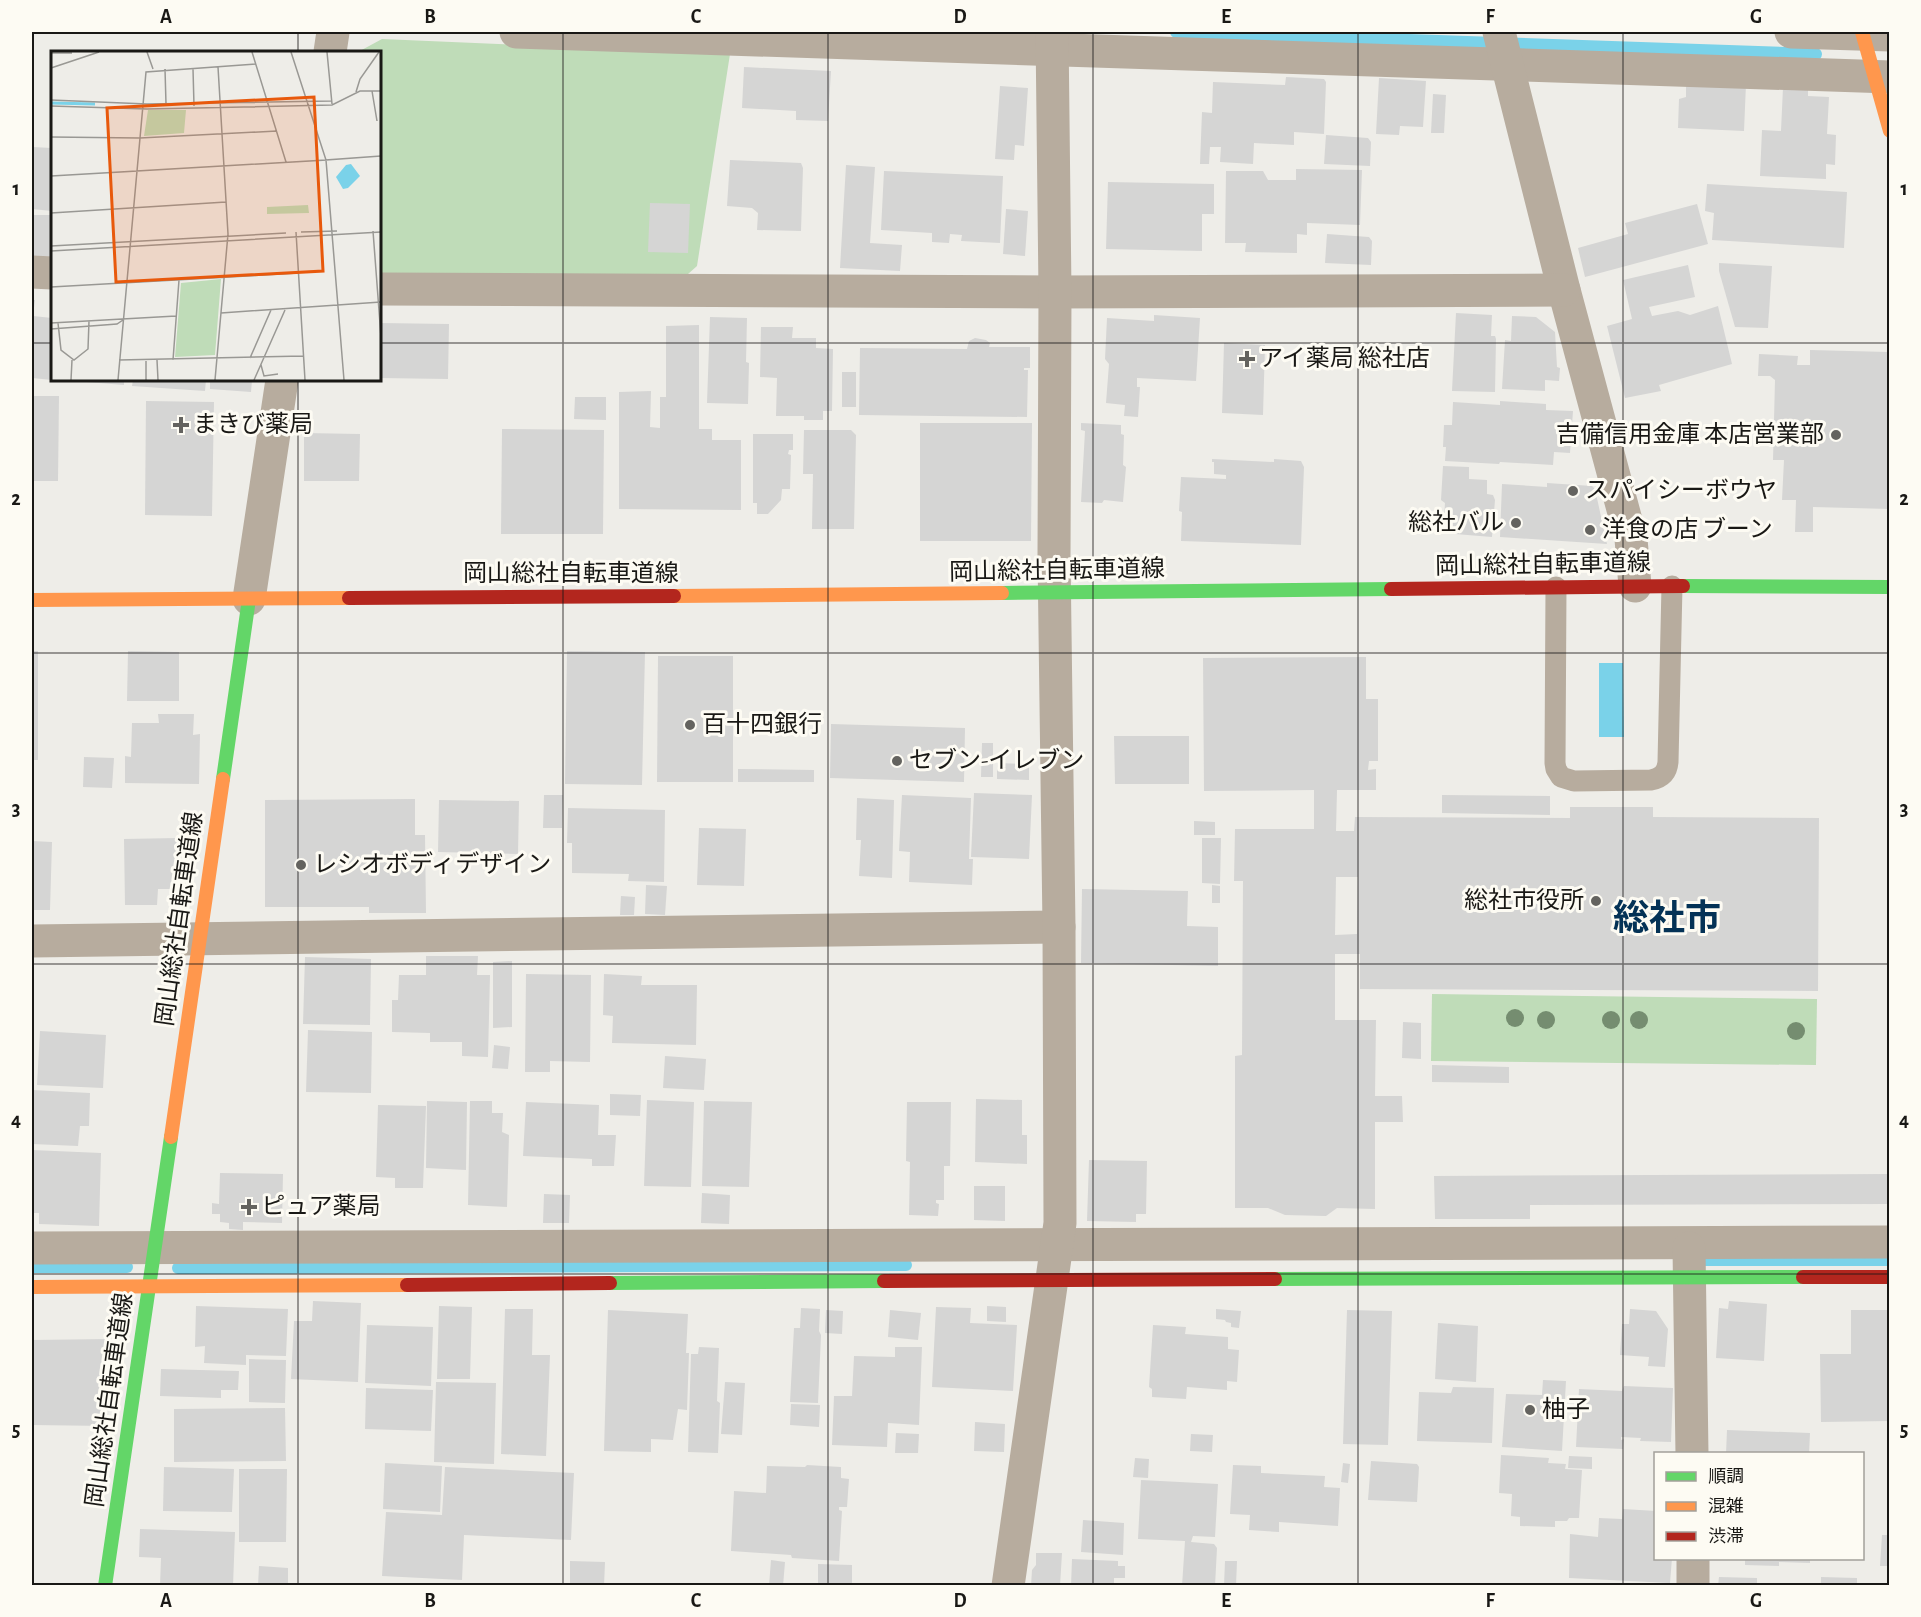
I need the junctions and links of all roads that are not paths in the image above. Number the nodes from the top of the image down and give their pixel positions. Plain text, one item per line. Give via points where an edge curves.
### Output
1 (333, 32) edge
2 (516, 32) edge
3 (1791, 32) edge
4 (1872, 34) edge
5 (803, 36) edge
6 (1052, 39) edge
7 (1504, 49) edge
8 (330, 51) edge
9 (1882, 77) edge
10 (1890, 131) edge
11 (32, 272) edge
12 (51, 273) edge
13 (381, 290) edge
14 (1564, 290) junction
15 (1055, 292) junction
16 (282, 381) edge
17 (1635, 586) junction
18 (1672, 586) junction
19 (1556, 587) junction
20 (1890, 587) edge
21 (1055, 594) junction
22 (249, 599) junction
23 (32, 600) edge
24 (1059, 927) junction
25 (200, 940) junction
26 (32, 941) edge
27 (1890, 1242) edge
28 (1057, 1246) junction
29 (32, 1248) edge
30 (155, 1248) junction
31 (1689, 1260) junction
32 (1890, 1277) edge
33 (1052, 1281) junction
34 (149, 1286) junction
35 (32, 1287) edge
36 (1692, 1452) edge
37 (1693, 1560) edge
38 (105, 1586) edge
39 (1008, 1586) edge
40 (1693, 1586) edge

1 - 8 street
2 - 5 street
3 - 4 street
4 - 9 main road
5 - 6 street
6 - 7 street
6 - 15 street
7 - 9 street
7 - 14 street
9 - 10 main road
11 - 12 street
13 - 15 street
14 - 15 street
14 - 17 street via 1631,539
15 - 21 street
16 - 22 street
17 - 18 main road, 岡山総社自転車道線
17 - 19 main road, 岡山総社自転車道線
18 - 19 lane via 1665,771 1651,780 1574,781 1561,777 1555,763
18 - 20 main road, 岡山総社自転車道線
19 - 21 main road, 岡山総社自転車道線
21 - 22 main road, 岡山総社自転車道線
21 - 24 street
22 - 23 main road
22 - 25 main road, 岡山総社自転車道線
24 - 25 street
24 - 28 street
25 - 26 street
25 - 30 main road, 岡山総社自転車道線
27 - 31 street
28 - 30 street
28 - 31 street
28 - 33 street
29 - 30 street
30 - 34 main road, 岡山総社自転車道線
31 - 32 main road
31 - 33 main road
31 - 36 street
33 - 34 main road
33 - 39 street
34 - 35 main road
34 - 38 main road, 岡山総社自転車道線
37 - 40 street

